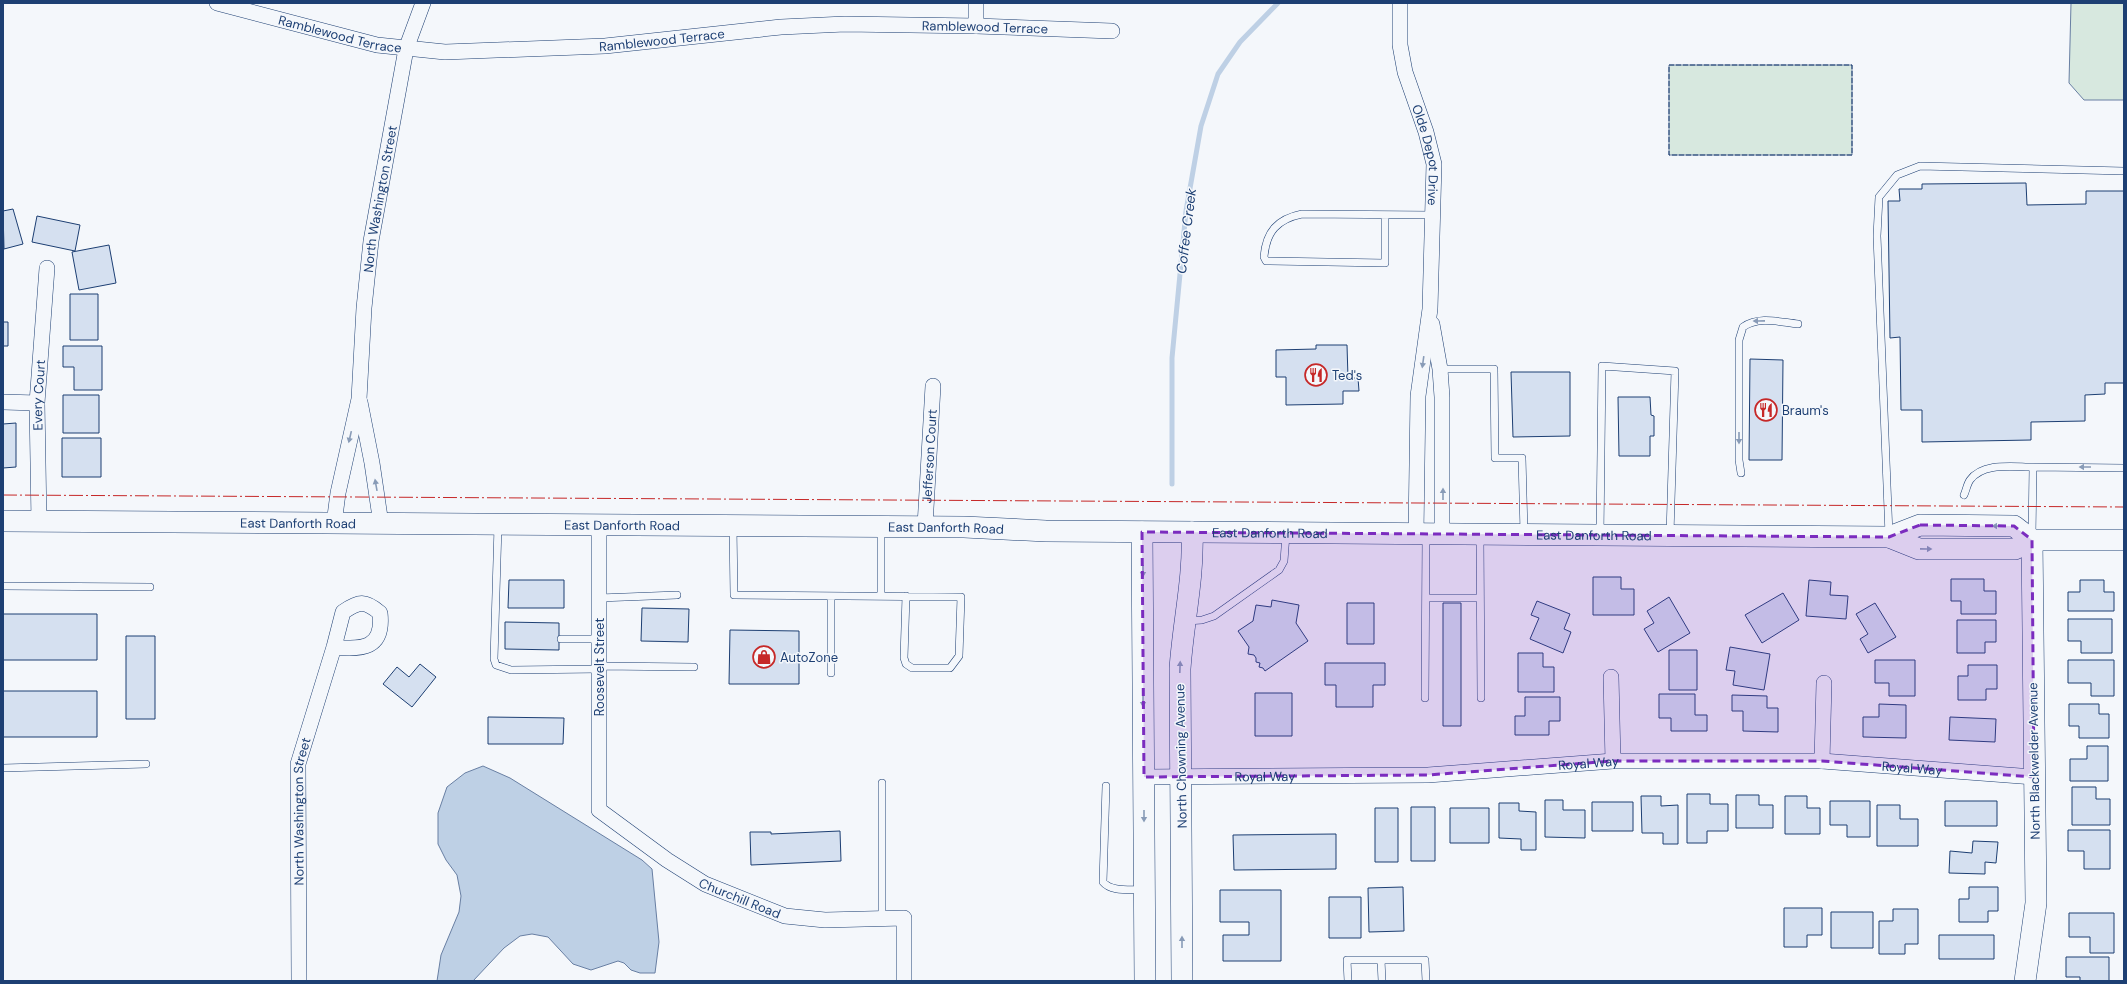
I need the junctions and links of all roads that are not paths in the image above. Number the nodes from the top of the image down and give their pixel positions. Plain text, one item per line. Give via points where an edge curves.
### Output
1 (217, 3) edge
2 (423, 3) edge
3 (976, 3) edge
4 (1400, 3) edge
5 (976, 26) junction
6 (1112, 31) dead end
7 (406, 49) junction
8 (2124, 171) edge
9 (1385, 215) junction
10 (1433, 215) junction
11 (47, 268) dead end
12 (1430, 309) junction
13 (1798, 324) dead end
14 (1440, 369) junction
15 (933, 386) dead end
16 (359, 399) junction
17 (3, 402) edge
18 (37, 403) junction
19 (2033, 467) junction
20 (2124, 468) edge
21 (1741, 473) dead end
22 (1964, 495) dead end
23 (3, 521) edge
24 (39, 522) junction
25 (334, 524) junction
26 (380, 524) junction
27 (498, 524) junction
28 (599, 524) junction
29 (733, 525) junction
30 (881, 526) junction
31 (925, 526) junction
32 (1142, 532) junction
33 (1192, 532) junction
34 (1286, 533) junction
35 (1428, 533) junction
36 (1480, 534) junction
37 (1524, 534) junction
38 (1600, 535) junction
39 (1670, 536) junction
40 (1889, 537) junction
41 (2032, 540) junction
42 (2124, 540) edge
43 (3, 586) edge
44 (150, 587) dead end
45 (677, 595) dead end
46 (831, 596) junction
47 (881, 596) junction
48 (906, 596) junction
49 (599, 598) junction
50 (1426, 598) junction
51 (1480, 598) junction
52 (1184, 621) junction
53 (561, 639) dead end
54 (599, 639) junction
55 (334, 647) dead end
56 (694, 667) dead end
57 (600, 668) junction
58 (831, 673) dead end
59 (1610, 677) dead end
60 (1824, 683) dead end
61 (1425, 698) dead end
62 (1481, 698) dead end
63 (1612, 761) junction
64 (1822, 761) junction
65 (146, 764) dead end
66 (3, 768) edge
67 (1181, 776) junction
68 (1144, 777) junction
69 (2034, 777) junction
70 (882, 783) dead end
71 (1106, 786) dead end
72 (600, 810) joint
73 (1144, 890) junction
74 (882, 918) junction
75 (1381, 960) junction
76 (299, 981) edge
77 (904, 981) edge
78 (1145, 981) edge
79 (1182, 981) edge
80 (1348, 981) edge
81 (1382, 981) edge
82 (1426, 981) edge
83 (2025, 981) edge

1 - 7 street, Ramblewood Terrace via 377,45
2 - 7 street, North Washington Street
3 - 5 street
4 - 10 street, Olde Depot Drive via 1400,45 1434,164
5 - 6 street, Ramblewood Terrace
5 - 7 street, Ramblewood Terrace via 845,24 781,27 605,46 445,52
7 - 16 street, North Washington Street via 372,241 364,308
8 - 40 lane via 1920,166 1897,174 1879,198 1877,236
9 - 9 lane via 1302,214 1290,217 1278,224 1268,235 1264,258 1266,261 1385,263
9 - 10 lane
10 - 12 street, Olde Depot Drive
11 - 18 street, Every Court
12 - 14 street, Olde Depot Drive
12 -> 35 street, Olde Depot Drive via 1418,396
13 -> 21 lane via 1770,320 1752,321 1743,327 1739,340
35 -> 14 street, Olde Depot Drive via 1442,405
14 - 37 lane via 1494,369 1495,458 1522,458
15 - 31 street, Jefferson Court
16 -> 25 street, North Washington Street via 338,493
26 -> 16 street, North Washington Street via 366,427
17 - 18 street
18 - 24 street, Every Court
20 -> 19 lane
19 - 22 lane via 1996,467 1981,470 1970,480
19 - 41 lane
23 - 24 main road, East Danforth Road
24 - 25 main road, East Danforth Road
25 - 26 main road, East Danforth Road
26 - 27 main road, East Danforth Road
27 - 28 main road, East Danforth Road
27 - 57 lane via 494,658 496,665 511,670
28 - 29 main road, East Danforth Road
28 - 49 street, Roosevelt Street
29 - 30 main road, East Danforth Road
29 - 46 lane via 734,595
30 - 31 main road, East Danforth Road
30 - 47 lane
31 - 32 main road, East Danforth Road
32 - 33 main road, East Danforth Road
32 -> 68 main road
33 - 34 main road, East Danforth Road
33 - 52 main road, North Chowning Avenue via 1193,556
34 - 35 main road, East Danforth Road
34 - 52 lane via 1284,561 1279,570 1214,616
35 - 36 main road, East Danforth Road
35 - 50 lane
36 - 37 main road, East Danforth Road
36 - 51 lane
37 - 38 main road, East Danforth Road
38 - 39 main road, East Danforth Road
38 - 39 lane via 1602,366 1675,371
39 - 40 main road, East Danforth Road
40 - 41 main road, East Danforth Road via 1920,525 2014,526
41 - 42 main road
41 - 69 main road, North Blackwelder Avenue
43 - 44 lane
45 - 49 lane
46 - 47 lane
46 - 58 lane
47 - 48 lane
48 - 48 lane via 961,597 959,656 950,668 912,668 906,664
49 - 54 street, Roosevelt Street
50 - 51 lane
50 - 61 lane
51 - 62 lane
67 -> 52 main road, North Chowning Avenue via 1180,669
53 - 54 lane
54 - 57 street, Roosevelt Street
55 - 76 street, North Washington Street via 298,764
56 - 57 lane
57 - 72 street, Roosevelt Street
59 - 63 street
60 - 64 street
63 - 64 street, Royal Way
63 - 67 street, Royal Way via 1428,775
64 - 69 street, Royal Way
65 - 66 lane
67 - 68 street, Royal Way
79 -> 67 main road, North Chowning Avenue
68 -> 73 main road
69 - 83 main road, North Blackwelder Avenue via 2036,903
70 - 74 lane
71 - 73 lane via 1103,882 1113,888
72 - 74 street, Churchill Road via 667,860 705,884 785,916 825,920
73 - 78 main road
74 - 77 street, Churchill Road via 904,918
75 - 80 lane via 1348,960
75 - 81 lane
75 - 82 lane via 1425,960

